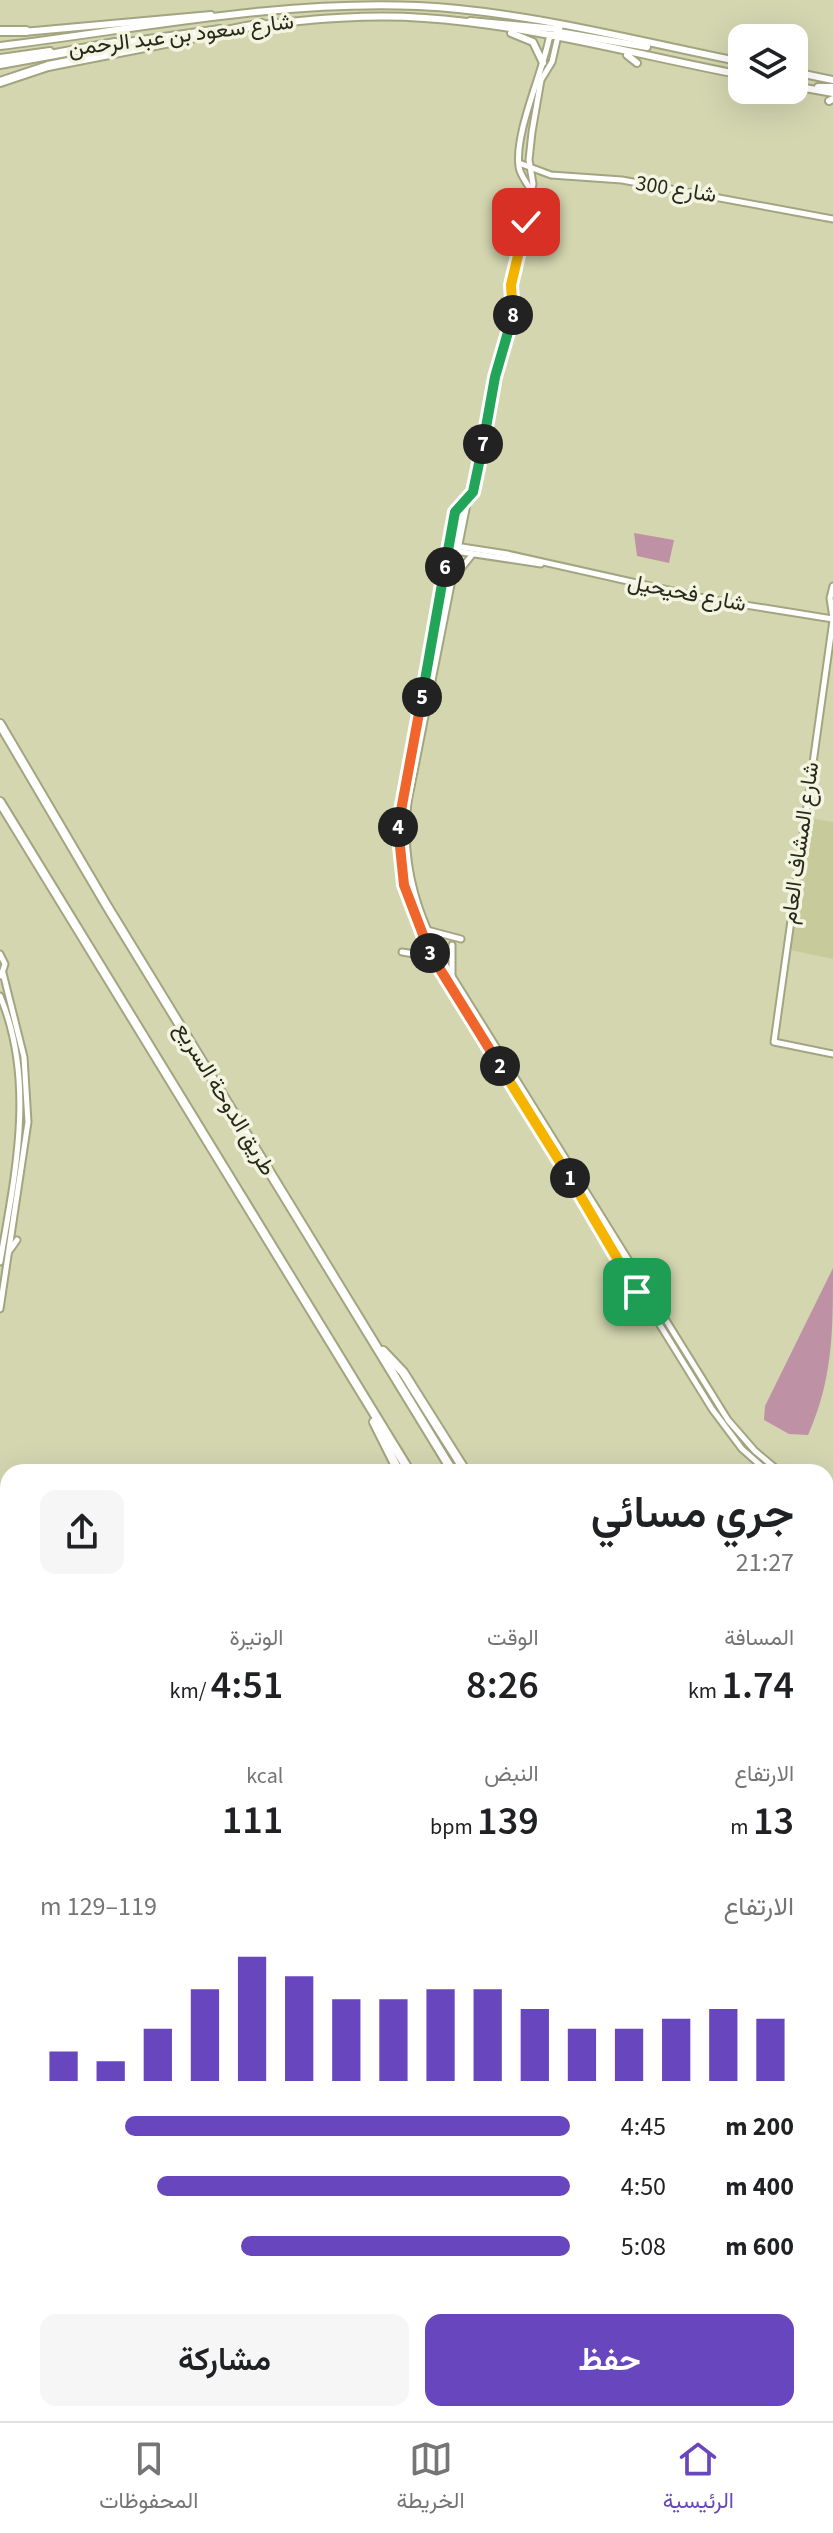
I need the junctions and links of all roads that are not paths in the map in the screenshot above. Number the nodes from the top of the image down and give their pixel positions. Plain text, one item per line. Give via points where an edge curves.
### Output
1 (222, 15) junction
2 (462, 22) junction
3 (262, 24) junction
4 (497, 27) junction
5 (26, 31) joint
6 (555, 32) junction
7 (0, 33) edge
8 (115, 43) junction
9 (0, 46) edge
10 (624, 52) junction
11 (0, 58) edge
12 (728, 59) edge
13 (543, 63) junction
14 (637, 63) dead end
15 (0, 64) edge
16 (728, 72) edge
17 (808, 75) edge
18 (833, 80) edge
19 (0, 82) edge
20 (808, 88) edge
21 (833, 90) edge
22 (519, 163) junction
23 (529, 166) junction
24 (521, 173) junction
25 (533, 176) junction
26 (530, 190) junction
27 (833, 219) edge
28 (470, 495) junction
29 (462, 533) junction
30 (449, 548) junction
31 (459, 548) junction
32 (473, 551) junction
33 (453, 579) junction
34 (833, 586) edge
35 (833, 619) edge
36 (421, 699) junction
37 (0, 724) edge
38 (422, 734) junction
39 (0, 802) edge
40 (426, 929) junction
41 (461, 939) dead end
42 (452, 945) dead end
43 (402, 952) dead end
44 (0, 954) edge
45 (432, 957) junction
46 (1, 975) edge
47 (452, 976) junction
48 (0, 996) edge
49 (833, 1054) edge
50 (15, 1126) dead end
51 (20, 1136) junction
52 (26, 1150) junction
53 (31, 1161) dead end
54 (7, 1221) junction
55 (1, 1227) edge
56 (17, 1240) dead end
57 (9, 1251) junction
58 (0, 1262) edge
59 (0, 1309) edge
60 (374, 1343) junction
61 (367, 1403) junction
62 (395, 1464) edge
63 (405, 1464) edge
64 (448, 1464) edge
65 (461, 1464) edge
66 (759, 1464) edge
67 (770, 1464) edge

1 - 5 main road
1 - 6 main road, شارع سعود بن عبد الرحمن via 397,5 475,11
1 - 9 main road, شارع سعود بن عبد الرحمن
2 - 3 main road, شارع سعود بن عبد الرحمن via 374,17
2 - 4 main road, شارع سعود بن عبد الرحمن
2 - 6 main road via 492,20
3 - 8 main road, شارع سعود بن عبد الرحمن
3 - 19 highway via 48,66
4 - 6 main road, شارع سعود بن عبد الرحمن
4 - 13 main road via 533,42
5 - 7 highway
6 - 10 main road, شارع سعود بن عبد الرحمن
6 - 12 main road
6 - 13 street
6 - 23 street via 541,80
8 - 11 main road, شارع سعود بن عبد الرحمن
8 - 15 highway
10 - 14 main road
10 - 16 main road, شارع سعود بن عبد الرحمن
13 - 22 street via 534,83
17 - 18 main road
20 - 21 main road
22 - 23 street, شارع 300
22 - 24 street
23 - 25 street
23 - 27 street, شارع 300 via 555,176 622,180
24 - 25 street
24 - 26 street
25 - 26 street
26 - 28 street via 511,285 513,314
28 - 29 street
28 - 30 street via 455,512
29 - 31 street
29 - 32 street
30 - 31 street, شارع فحيحيل
30 - 36 street
31 - 32 street, شارع فحيحيل
31 - 33 street
32 - 33 street
32 - 35 street, شارع فحيحيل
33 - 38 street
34 - 35 street, شارع المشاف العام
35 - 49 street, شارع المشاف العام via 774,1042
36 - 38 street
36 - 45 street via 400,801 398,849 406,895
37 - 60 highway, طريق الدوحة السريع
38 - 40 street via 405,836 410,882
39 - 61 highway, طريق الدوحة السريع
40 - 41 street
40 - 47 street
42 - 47 street
43 - 45 street
44 - 46 street via 5,964
45 - 66 street via 712,1409
46 - 52 street via 27,1082
47 - 67 street via 728,1420
48 - 51 street via 19,1074
50 - 51 street
51 - 54 street
52 - 53 street
52 - 57 street
54 - 55 street
54 - 58 street
56 - 57 street
57 - 59 street
60 - 64 highway, طريق الدوحة السريع
60 - 65 highway via 403,1372
61 - 62 highway
61 - 63 highway, طريق الدوحة السريع

